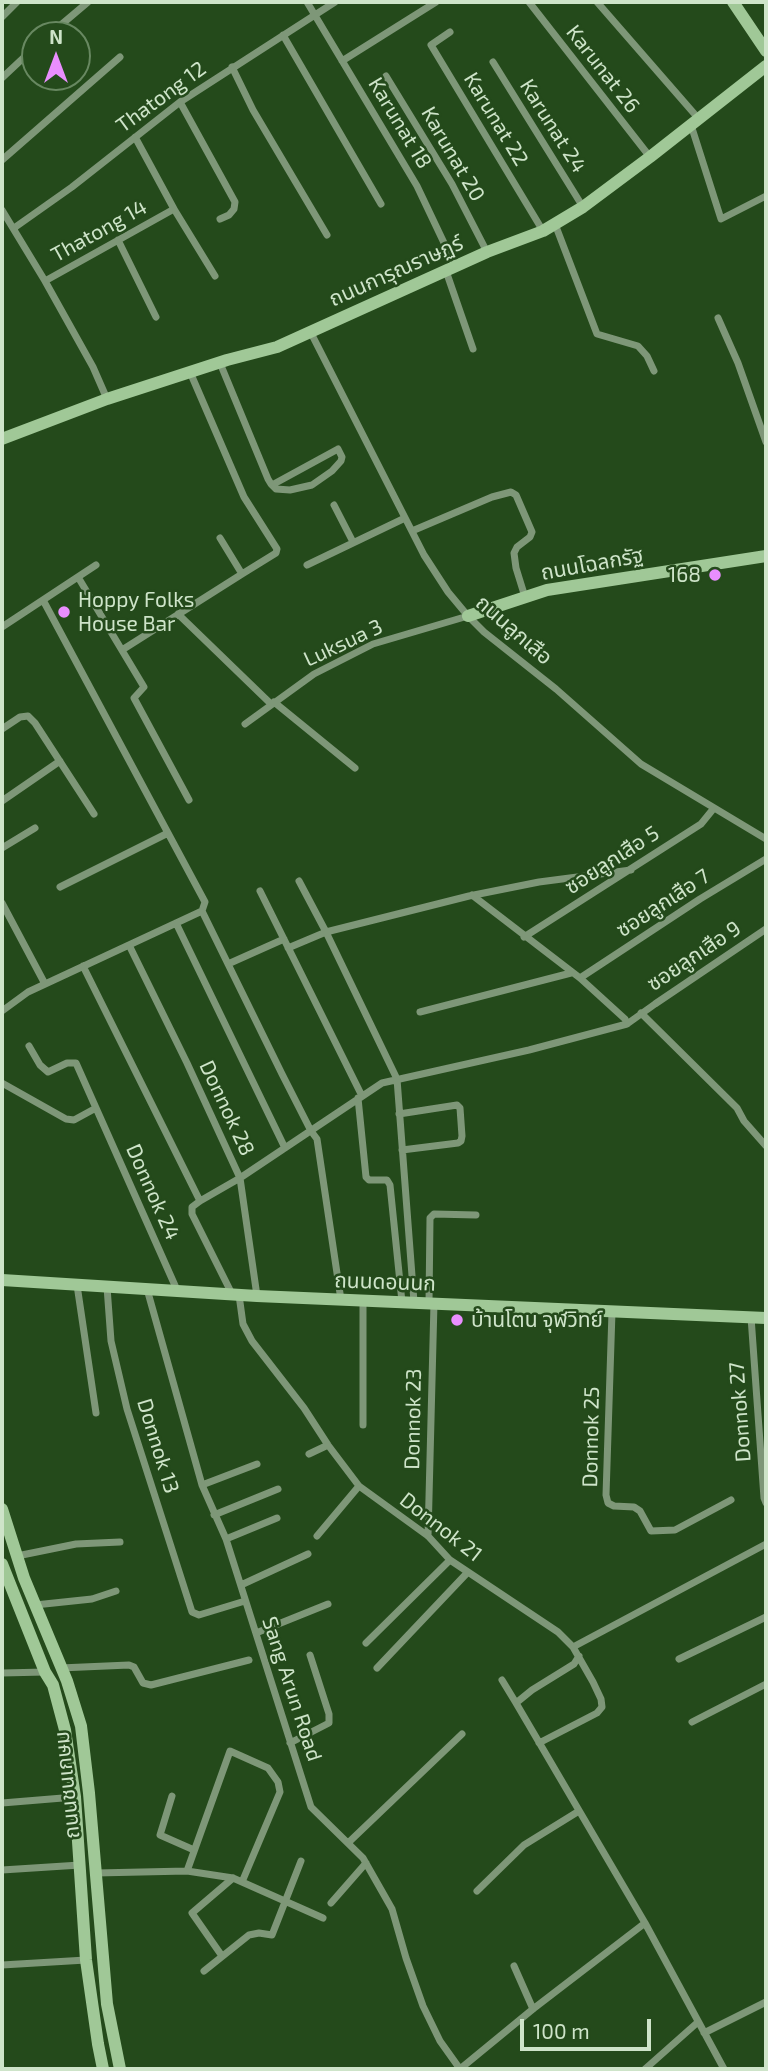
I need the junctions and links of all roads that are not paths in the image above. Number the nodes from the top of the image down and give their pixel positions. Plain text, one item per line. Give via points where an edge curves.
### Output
1 (17, 2) edge
2 (88, 2) edge
3 (307, 2) edge
4 (335, 2) edge
5 (436, 2) edge
6 (529, 2) edge
7 (597, 2) edge
8 (733, 2) edge
9 (314, 15) junction
10 (2, 17) edge
11 (66, 21) edge
12 (450, 32) dead end
13 (283, 35) junction
14 (766, 51) edge
15 (120, 57) dead end
16 (21, 60) edge
17 (342, 61) junction
18 (493, 62) dead end
19 (766, 66) edge
20 (232, 67) junction
21 (386, 76) dead end
22 (2, 78) edge
23 (180, 102) junction
24 (694, 122) junction
25 (135, 137) junction
26 (650, 157) junction
27 (2, 160) edge
28 (766, 196) edge
29 (382, 204) dead end
30 (583, 207) junction
31 (174, 209) junction
32 (2, 210) edge
33 (220, 219) dead end
34 (555, 224) junction
35 (13, 228) junction
36 (543, 232) junction
37 (327, 234) dead end
38 (118, 240) junction
39 (487, 252) junction
40 (450, 268) junction
41 (215, 276) dead end
42 (46, 281) junction
43 (156, 317) dead end
44 (718, 318) dead end
45 (310, 331) junction
46 (473, 349) dead end
47 (220, 363) junction
48 (653, 371) dead end
49 (190, 372) junction
50 (107, 399) junction
51 (2, 439) edge
52 (766, 442) edge
53 (272, 485) junction
54 (334, 505) dead end
55 (405, 517) junction
56 (412, 531) junction
57 (220, 537) dead end
58 (353, 542) junction
59 (766, 556) edge
60 (96, 565) dead end
61 (307, 565) dead end
62 (242, 574) junction
63 (78, 577) junction
64 (526, 597) junction
65 (43, 600) junction
66 (178, 614) junction
67 (468, 616) junction
68 (2, 627) edge
69 (122, 650) junction
70 (273, 703) junction
71 (245, 724) dead end
72 (2, 729) edge
73 (60, 761) junction
74 (355, 768) dead end
75 (189, 800) dead end
76 (2, 801) edge
77 (714, 808) junction
78 (94, 814) dead end
79 (35, 828) dead end
80 (168, 833) junction
81 (766, 839) edge
82 (2, 848) edge
83 (766, 859) edge
84 (631, 870) junction
85 (299, 881) dead end
86 (60, 887) dead end
87 (260, 891) dead end
88 (472, 895) junction
89 (2, 902) edge
90 (202, 911) junction
91 (176, 923) junction
92 (766, 929) edge
93 (327, 932) junction
94 (524, 937) junction
95 (284, 939) junction
96 (129, 945) junction
97 (288, 948) junction
98 (228, 964) junction
99 (83, 966) junction
100 (571, 972) junction
101 (580, 978) junction
102 (45, 984) junction
103 (2, 1011) edge
104 (420, 1012) dead end
105 (641, 1013) junction
106 (627, 1024) junction
107 (29, 1046) dead end
108 (397, 1079) junction
109 (2, 1083) edge
110 (360, 1097) junction
111 (96, 1108) junction
112 (400, 1114) junction
113 (311, 1131) junction
114 (766, 1146) edge
115 (285, 1148) junction
116 (402, 1150) junction
117 (240, 1178) junction
118 (200, 1201) junction
119 (477, 1215) dead end
120 (2, 1280) edge
121 (78, 1284) junction
122 (107, 1287) junction
123 (147, 1289) junction
124 (177, 1290) junction
125 (236, 1295) junction
126 (257, 1296) junction
127 (341, 1300) junction
128 (363, 1301) junction
129 (408, 1302) junction
130 (431, 1303) junction
131 (612, 1312) junction
132 (751, 1317) junction
133 (766, 1318) edge
134 (96, 1413) dead end
135 (363, 1426) dead end
136 (327, 1445) junction
137 (309, 1454) dead end
138 (257, 1464) dead end
139 (202, 1485) junction
140 (359, 1486) junction
141 (278, 1489) dead end
142 (731, 1500) dead end
143 (766, 1503) edge
144 (2, 1509) edge
145 (214, 1515) junction
146 (278, 1518) dead end
147 (317, 1536) dead end
148 (428, 1536) junction
149 (226, 1539) junction
150 (120, 1542) dead end
151 (766, 1544) edge
152 (308, 1554) dead end
153 (17, 1556) junction
154 (450, 1560) junction
155 (2, 1564) edge
156 (468, 1572) junction
157 (241, 1586) junction
158 (117, 1591) dead end
159 (245, 1601) junction
160 (327, 1604) dead end
161 (35, 1606) junction
162 (766, 1617) edge
163 (256, 1633) junction
164 (366, 1643) dead end
165 (573, 1647) junction
166 (310, 1656) dead end
167 (579, 1656) junction
168 (679, 1658) dead end
169 (249, 1660) dead end
170 (60, 1668) junction
171 (377, 1668) dead end
172 (45, 1672) junction
173 (2, 1674) edge
174 (502, 1680) dead end
175 (766, 1684) edge
176 (516, 1703) junction
177 (692, 1722) dead end
178 (462, 1734) dead end
179 (290, 1743) junction
180 (539, 1743) junction
181 (172, 1796) dead end
182 (75, 1797) junction
183 (2, 1803) edge
184 (579, 1811) junction
185 (348, 1843) junction
186 (194, 1850) junction
187 (301, 1861) dead end
188 (366, 1863) junction
189 (80, 1865) junction
190 (2, 1870) edge
191 (187, 1871) junction
192 (96, 1874) junction
193 (233, 1878) junction
194 (242, 1882) junction
195 (477, 1891) dead end
196 (285, 1902) junction
197 (331, 1903) dead end
198 (323, 1918) dead end
199 (645, 1923) junction
200 (222, 1956) junction
201 (86, 1960) junction
202 (2, 1965) edge
203 (514, 1966) dead end
204 (204, 1971) dead end
205 (766, 2001) edge
206 (533, 2009) junction
207 (698, 2022) junction
208 (704, 2033) junction
209 (103, 2069) edge
210 (120, 2069) edge
211 (460, 2069) edge
212 (645, 2069) edge
213 (724, 2069) edge

1 - 10 street
2 - 11 street
3 - 9 street, Karunat 18
4 - 9 street, Thatong 12
5 - 17 street
6 - 26 street, Karunat 26
7 - 24 street
8 - 14 main road
9 - 13 street, Thatong 12
9 - 17 street, Karunat 18
12 - 36 street, Karunat 22 via 431,45
13 - 20 street, Thatong 12
13 - 29 street
15 - 27 street
16 - 22 street
17 - 40 street, Karunat 18 via 417,186
18 - 30 street, Karunat 24
19 - 24 main road, ถนนการุณราษฏร์
20 - 23 street, Thatong 12
20 - 37 street
21 - 39 street, Karunat 20
23 - 25 street, Thatong 12
23 - 33 street via 235,202 229,215
24 - 26 main road, ถนนการุณราษฏร์
24 - 28 street via 721,219
25 - 31 street
25 - 35 street, Thatong 12
26 - 30 main road, ถนนการุณราษฏร์
30 - 34 main road, ถนนการุณราษฏร์
31 - 38 street, Thatong 14
31 - 41 street, Thatong 14
32 - 35 street
34 - 36 main road, ถนนการุณราษฏร์
34 - 48 street via 597,334 638,346
35 - 42 street
36 - 39 main road, ถนนการุณราษฏร์
38 - 42 street, Thatong 14
38 - 43 street
39 - 40 main road, ถนนการุณราษฏร์
40 - 45 main road, ถนนการุณราษฏร์
40 - 46 street, Karunat 18
42 - 50 street
44 - 52 street
45 - 47 main road, ถนนการุณราษฏร์ via 277,347
45 - 55 street, ถนนลูกเสือ
47 - 49 main road, ถนนการุณราษฏร์
47 - 53 street
49 - 50 main road, ถนนการุณราษฏร์
49 - 62 street via 244,497 277,549
50 - 51 main road, ถนนการุณราษฏร์
53 - 53 street via 281,490 312,485 342,457 338,449
54 - 58 street
55 - 56 street, ถนนลูกเสือ
55 - 58 street
56 - 64 street via 499,494 513,493 531,530 514,553
56 - 67 street, ถนนลูกเสือ
57 - 62 street
58 - 61 street
59 - 64 main road, ถนนโฉลกรัฐ
60 - 63 street
62 - 66 street
63 - 65 street
63 - 69 street
64 - 67 main road, ถนนโฉลกรัฐ
65 - 68 street
65 - 80 street
66 - 69 street
66 - 70 street
67 - 70 street, Luksua 3 via 373,644 314,674
67 - 77 street, ถนนลูกเสือ via 641,764
69 - 75 street via 144,687 134,698
70 - 71 street, Luksua 3
70 - 74 street
72 - 73 street via 28,716
73 - 76 street
73 - 78 street
77 - 81 street, ถนนลูกเสือ
77 - 84 street, ซอยลูกเสือ 5 via 701,824
79 - 82 street
80 - 86 street
80 - 90 street via 205,902
83 - 101 street, ซอยลูกเสือ 7
84 - 88 street
84 - 94 street, ซอยลูกเสือ 5
85 - 93 street
87 - 95 street
88 - 93 street
88 - 94 street
89 - 102 street
90 - 91 street
90 - 98 street
91 - 96 street
91 - 115 street
92 - 105 street, ซอยลูกเสือ 9
93 - 97 street
93 - 108 street
94 - 100 street
95 - 97 street
95 - 98 street
96 - 99 street
96 - 117 street, Donnok 28
97 - 110 street
98 - 113 street
99 - 102 street
99 - 118 street
100 - 101 street
100 - 104 street
101 - 106 street
102 - 103 street
105 - 106 street, ซอยลูกเสือ 9
105 - 114 street via 737,1108
106 - 108 street
107 - 111 street, Donnok 24 via 48,1072 76,1063
108 - 110 street
108 - 112 street
109 - 111 street via 66,1119 74,1120
110 - 113 street
110 - 129 street via 367,1179 387,1180 390,1185
111 - 124 street, Donnok 24
112 - 116 street
112 - 116 street via 457,1105 462,1136 458,1143
113 - 115 street
113 - 127 street via 317,1139
115 - 117 street
116 - 129 street
117 - 118 street
117 - 126 street, Donnok 28
118 - 125 street via 192,1207 192,1214
119 - 130 street, Donnok 23 via 430,1217
120 - 121 main road, ถนนดอนนก
121 - 122 main road, ถนนดอนนก
121 - 134 street
122 - 123 main road, ถนนดอนนก
122 - 159 street, Donnok 13 via 111,1341 127,1409 192,1612 199,1615
123 - 124 main road, ถนนดอนนก
123 - 139 street, Sang Arun Road
124 - 125 main road, ถนนดอนนก
125 - 126 main road, ถนนดอนนก
125 - 136 street, Donnok 21 via 252,1341
126 - 127 main road, ถนนดอนนก
127 - 128 main road, ถนนดอนนก
128 - 129 main road, ถนนดอนนก
128 - 135 street
129 - 130 main road, ถนนดอนนก
130 - 131 main road, ถนนดอนนก
130 - 148 street, Donnok 23
131 - 132 main road, ถนนดอนนก
131 - 142 street, Donnok 25 via 608,1503 634,1507 652,1531 675,1530
132 - 133 main road, ถนนดอนนก
132 - 143 street, Donnok 27
136 - 137 street
136 - 140 street, Donnok 21
138 - 139 street
139 - 145 street, Sang Arun Road
140 - 147 street
140 - 148 street, Donnok 21
141 - 145 street
144 - 153 main road, ถนนชนเกษม
145 - 149 street, Sang Arun Road
146 - 149 street
148 - 154 street, Donnok 21
149 - 157 street, Sang Arun Road
150 - 153 street via 76,1544
151 - 165 street
152 - 157 street
153 - 161 main road, ถนนชนเกษม
154 - 156 street, Donnok 21
154 - 164 street
155 - 172 main road, ถนนชนเกษม
156 - 165 street, Donnok 21
156 - 171 street
157 - 159 street, Sang Arun Road
158 - 161 street
159 - 163 street, Sang Arun Road
160 - 163 street
161 - 170 main road, ถนนชนเกษม
162 - 168 street
163 - 179 street, Sang Arun Road
165 - 167 street, Donnok 21
166 - 179 street via 329,1723
167 - 176 street
167 - 180 street, Donnok 21 via 602,1707
169 - 170 street via 151,1685 143,1683 128,1665
170 - 192 main road, ถนนชนเกษม via 81,1726
172 - 173 street
172 - 182 main road, ถนนชนเกษม via 65,1730
174 - 176 street
175 - 177 street
176 - 180 street
178 - 185 street
179 - 185 street, Sang Arun Road via 311,1807
180 - 184 street
181 - 186 street via 160,1835
182 - 183 street
182 - 189 main road, ถนนชนเกษม
184 - 195 street via 524,1845
184 - 199 street
185 - 188 street, Sang Arun Road
186 - 191 street
186 - 194 street via 230,1751 268,1768 280,1792
187 - 196 street
188 - 197 street
188 - 211 street, Sang Arun Road via 392,1909 423,2006
189 - 190 street
189 - 201 main road, ถนนชนเกษม
191 - 192 street
191 - 193 street
192 - 210 main road, ถนนชนเกษม via 107,2004
193 - 194 street
193 - 200 street via 192,1913
194 - 196 street
196 - 198 street
196 - 200 street via 272,1935 249,1935
199 - 206 street
199 - 207 street
200 - 204 street
201 - 202 street
201 - 209 main road, ถนนชนเกษม
203 - 206 street
205 - 208 street
206 - 211 street
207 - 208 street
207 - 212 street
208 - 213 street

